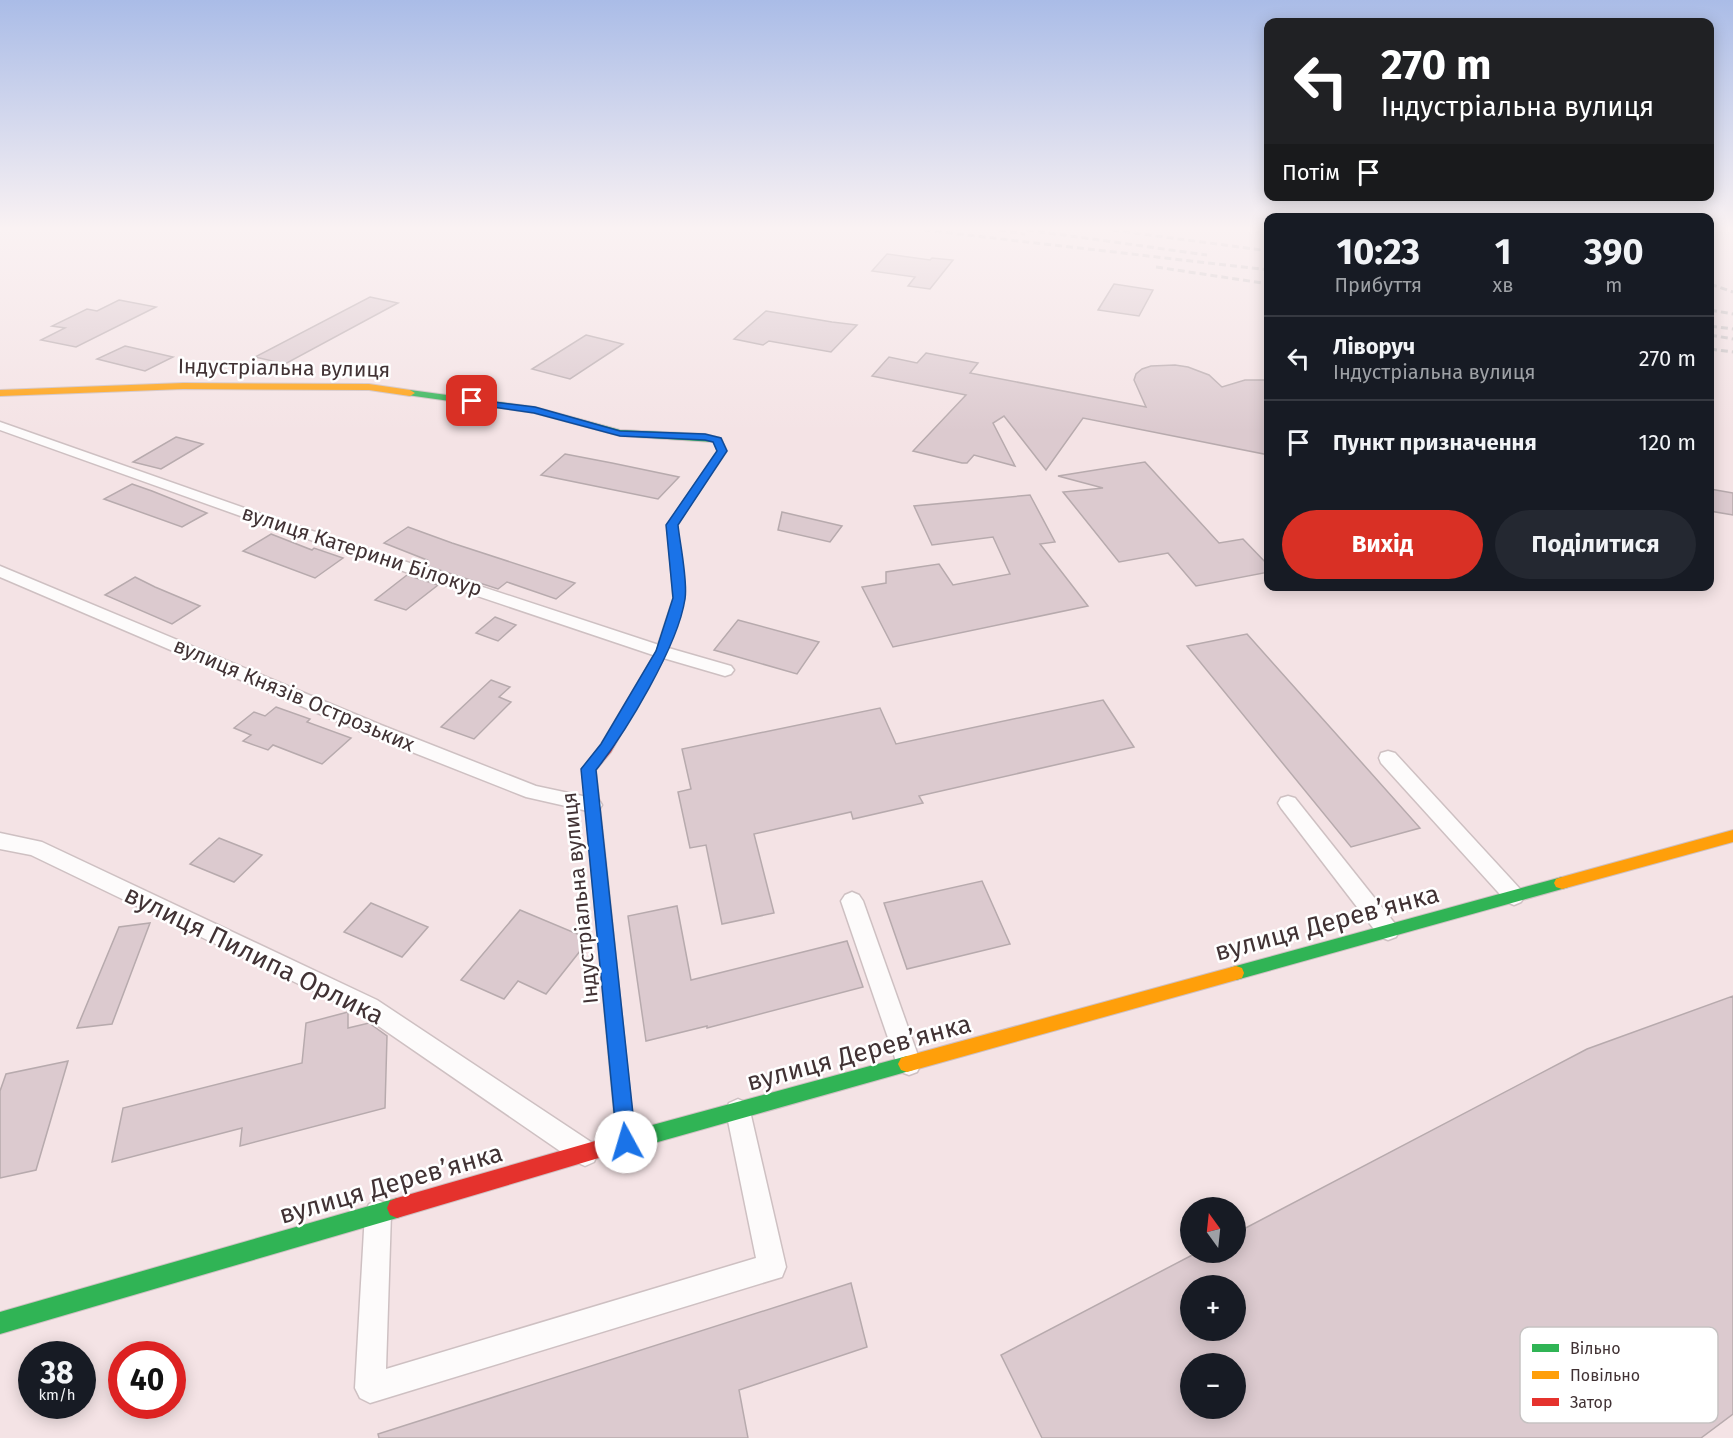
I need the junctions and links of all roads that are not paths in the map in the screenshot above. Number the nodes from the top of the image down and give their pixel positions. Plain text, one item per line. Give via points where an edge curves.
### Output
1 (0, 393) edge
2 (0, 426) edge
3 (0, 571) edge
4 (662, 651) junction
5 (725, 670) dead end
6 (1388, 758) dead end
7 (1288, 803) dead end
8 (592, 805) junction
9 (1733, 836) edge
10 (0, 841) edge
11 (1514, 896) junction
12 (852, 901) dead end
13 (1388, 931) junction
14 (909, 1064) junction
15 (738, 1111) junction
16 (626, 1142) junction
17 (585, 1153) junction
18 (378, 1213) junction
19 (0, 1323) edge

1 - 4 street, Індустріальна вулиця via 183,386 369,387 535,410 620,434 718,440 722,451 672,525 679,598
2 - 4 street, вулиця Катерини Білокур via 276,523
3 - 8 street, вулиця Князів Острозьких via 532,792
4 - 5 street, вулиця Катерини Білокур
4 - 8 street, Індустріальна вулиця via 606,748 589,769
6 - 11 street
7 - 13 street
8 - 16 street, Індустріальна вулиця
9 - 11 street, вулиця Деревʼянка
10 - 17 street, вулиця Пилипа Орлика via 35,848 369,1007
11 - 13 street, вулиця Деревʼянка
12 - 14 street
13 - 14 street, вулиця Деревʼянка
14 - 15 street, вулиця Деревʼянка
15 - 16 street, вулиця Деревʼянка
15 - 18 street via 772,1267 370,1388
16 - 17 street, вулиця Деревʼянка
17 - 18 street, вулиця Деревʼянка
18 - 19 street, вулиця Деревʼянка

